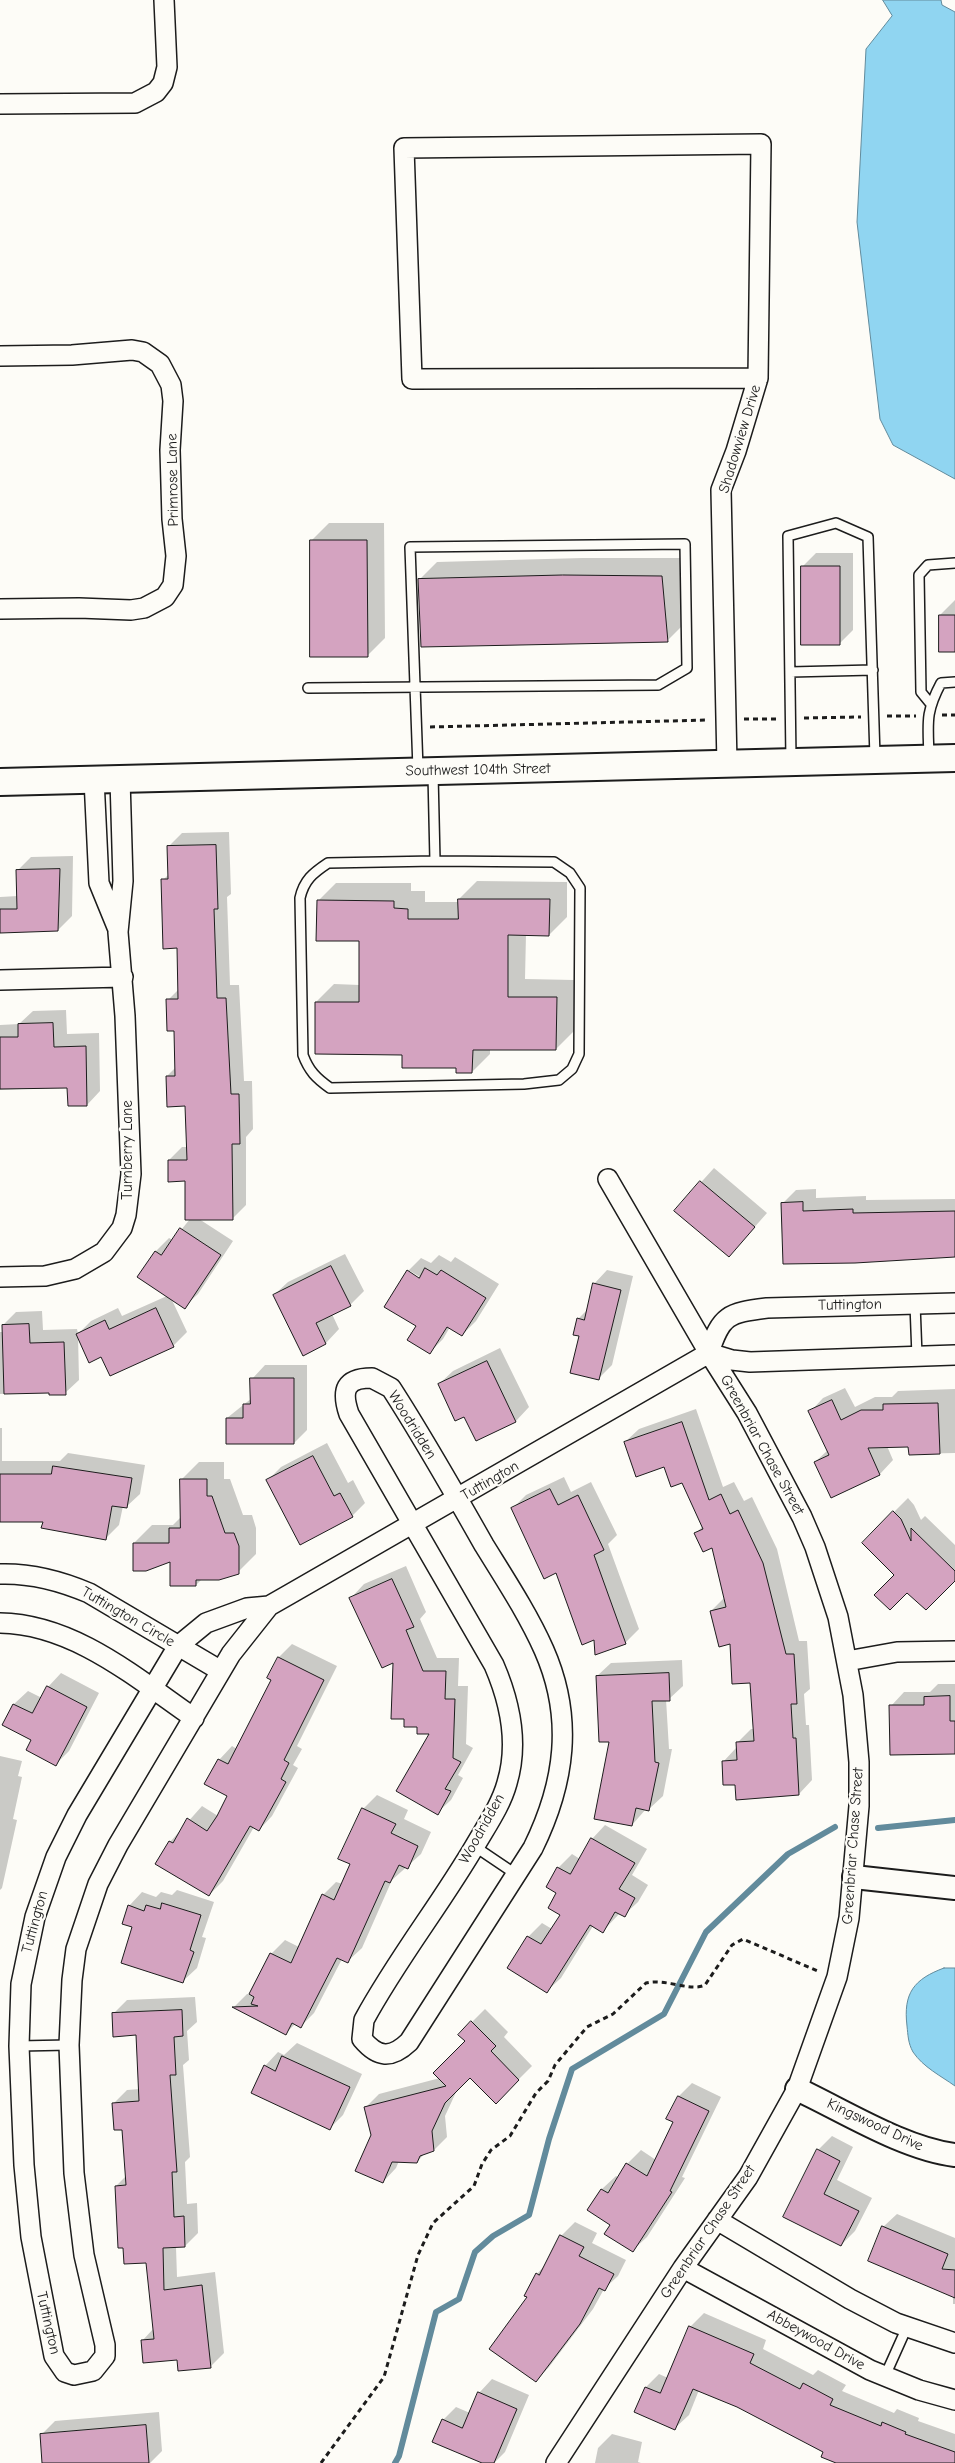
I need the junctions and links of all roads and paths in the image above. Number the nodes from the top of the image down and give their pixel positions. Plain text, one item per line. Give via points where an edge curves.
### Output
1 (164, 0) edge
2 (0, 104) edge
3 (0, 356) edge
4 (758, 378) junction
5 (955, 563) edge
6 (0, 609) edge
7 (873, 670) junction
8 (790, 672) junction
9 (955, 682) edge
10 (415, 687) junction
11 (308, 688) dead end
12 (930, 703) junction
13 (708, 720) dead end
14 (416, 727) junction
15 (955, 758) edge
16 (929, 759) junction
17 (875, 760) junction
18 (791, 762) junction
19 (727, 764) junction
20 (426, 772) junction
21 (94, 779) junction
22 (120, 779) junction
23 (0, 782) edge
24 (435, 861) junction
25 (118, 932) junction
26 (123, 977) junction
27 (0, 980) edge
28 (608, 1179) dead end
29 (0, 1276) edge
30 (955, 1303) edge
31 (915, 1304) junction
32 (709, 1353) junction
33 (955, 1355) edge
34 (917, 1356) junction
35 (458, 1499) junction
36 (412, 1526) junction
37 (0, 1574) edge
38 (269, 1606) junction
39 (0, 1623) edge
40 (178, 1646) junction
41 (955, 1651) edge
42 (847, 1661) junction
43 (221, 1671) junction
44 (152, 1689) junction
45 (194, 1718) junction
46 (474, 1846) junction
47 (517, 1875) junction
48 (854, 1877) junction
49 (955, 1888) edge
50 (837, 1977) junction
51 (68, 2045) junction
52 (20, 2046) junction
53 (797, 2089) junction
54 (955, 2155) edge
55 (718, 2220) junction
56 (683, 2268) junction
57 (907, 2327) junction
58 (955, 2344) edge
59 (885, 2376) junction
60 (955, 2400) edge
61 (321, 2463) edge
62 (556, 2463) edge

1 - 2 street via 167,66 163,83 156,92 135,103
3 - 6 street, Primrose Lane via 132,350 143,352 160,364 171,385 173,401 170,450 176,571 173,584 164,597 131,610
4 - 4 street, Shadowview Drive via 761,144 404,148 412,378
4 - 19 street, Shadowview Drive via 721,490
5 - 12 lane via 928,566 919,575 921,692
7 - 8 lane
7 - 8 lane via 868,537 836,523 788,536
7 - 17 lane
8 - 18 lane
9 - 12 lane via 942,683
10 - 10 lane via 410,547 685,544 687,668 658,685
10 - 11 lane
10 - 14 lane
12 - 16 lane
13 - 14 path
14 - 20 lane
15 - 16 main road, Southwest 104th Street
16 - 17 main road, Southwest 104th Street
17 - 18 main road, Southwest 104th Street
18 - 19 main road, Southwest 104th Street
19 - 20 main road, Southwest 104th Street
20 - 22 main road, Southwest 104th Street
20 - 24 lane
21 - 22 main road, Southwest 104th Street
21 - 23 main road, Southwest 104th Street
21 - 25 street, Turnberry Lane via 99,883
22 - 25 street, Turnberry Lane via 123,881
24 - 24 lane via 328,863 303,884 300,898 303,1055 308,1069 330,1088 524,1084 559,1080 572,1069 579,1054 580,888 570,873 554,862
25 - 26 street, Turnberry Lane
26 - 27 street
26 - 29 street, Turnberry Lane via 131,1174 130,1199 122,1228 104,1252 75,1269 45,1276
28 - 32 street, Greenbriar Chase Street
30 - 31 street, Tuttington
31 - 32 street, Tuttington via 748,1310 728,1317 716,1330
31 - 34 lane
32 - 34 street via 750,1362
32 - 35 street, Tuttington
32 - 42 street, Greenbriar Chase Street via 747,1414 802,1517 828,1581
33 - 34 street
35 - 36 street, Tuttington
35 - 36 street, Woodridden via 391,1388 372,1378 352,1382 344,1394 349,1414
35 - 47 street, Woodridden via 536,1634 556,1683 563,1744 558,1781 549,1816
36 - 38 street, Tuttington
36 - 46 street, Woodridden via 494,1665 509,1705 512,1741 507,1784 496,1810
37 - 40 street, Tuttington Circle via 66,1583 147,1625
38 - 40 street, Tuttington via 247,1608 206,1623
38 - 43 street, Tuttington
39 - 44 street via 35,1626 74,1640
40 - 43 street, Tuttington Circle
40 - 44 street, Tuttington
41 - 42 street via 888,1653
42 - 48 street, Greenbriar Chase Street via 859,1762
43 - 45 street, Tuttington
44 - 45 street
44 - 52 street, Tuttington via 77,1815 44,1885 24,1967
45 - 51 street, Tuttington via 98,1884 76,1949
46 - 47 lane
46 - 47 street, Woodridden via 364,2020 362,2039 376,2052 392,2054 409,2042
48 - 49 street
48 - 50 street, Greenbriar Chase Street
50 - 53 street, Greenbriar Chase Street
50 - 61 path via 812,1970 742,1939 732,1945 705,1985 693,1987 646,1982 613,2014 587,2027 555,2065 548,2081 536,2093 510,2136 491,2150 474,2186 433,2223 418,2255 384,2376
51 - 52 lane
51 - 52 street, Tuttington via 74,2173 86,2264 105,2344 104,2356 93,2371 74,2375 65,2372 54,2356 31,2237 24,2165
53 - 54 street, Kingswood Drive via 894,2136
53 - 55 street, Greenbriar Chase Street via 748,2177
55 - 56 street, Greenbriar Chase Street
55 - 57 street via 850,2299
56 - 59 street, Abbeywood Drive
56 - 62 street, Greenbriar Chase Street
57 - 58 street
57 - 59 lane
59 - 60 street, Abbeywood Drive

